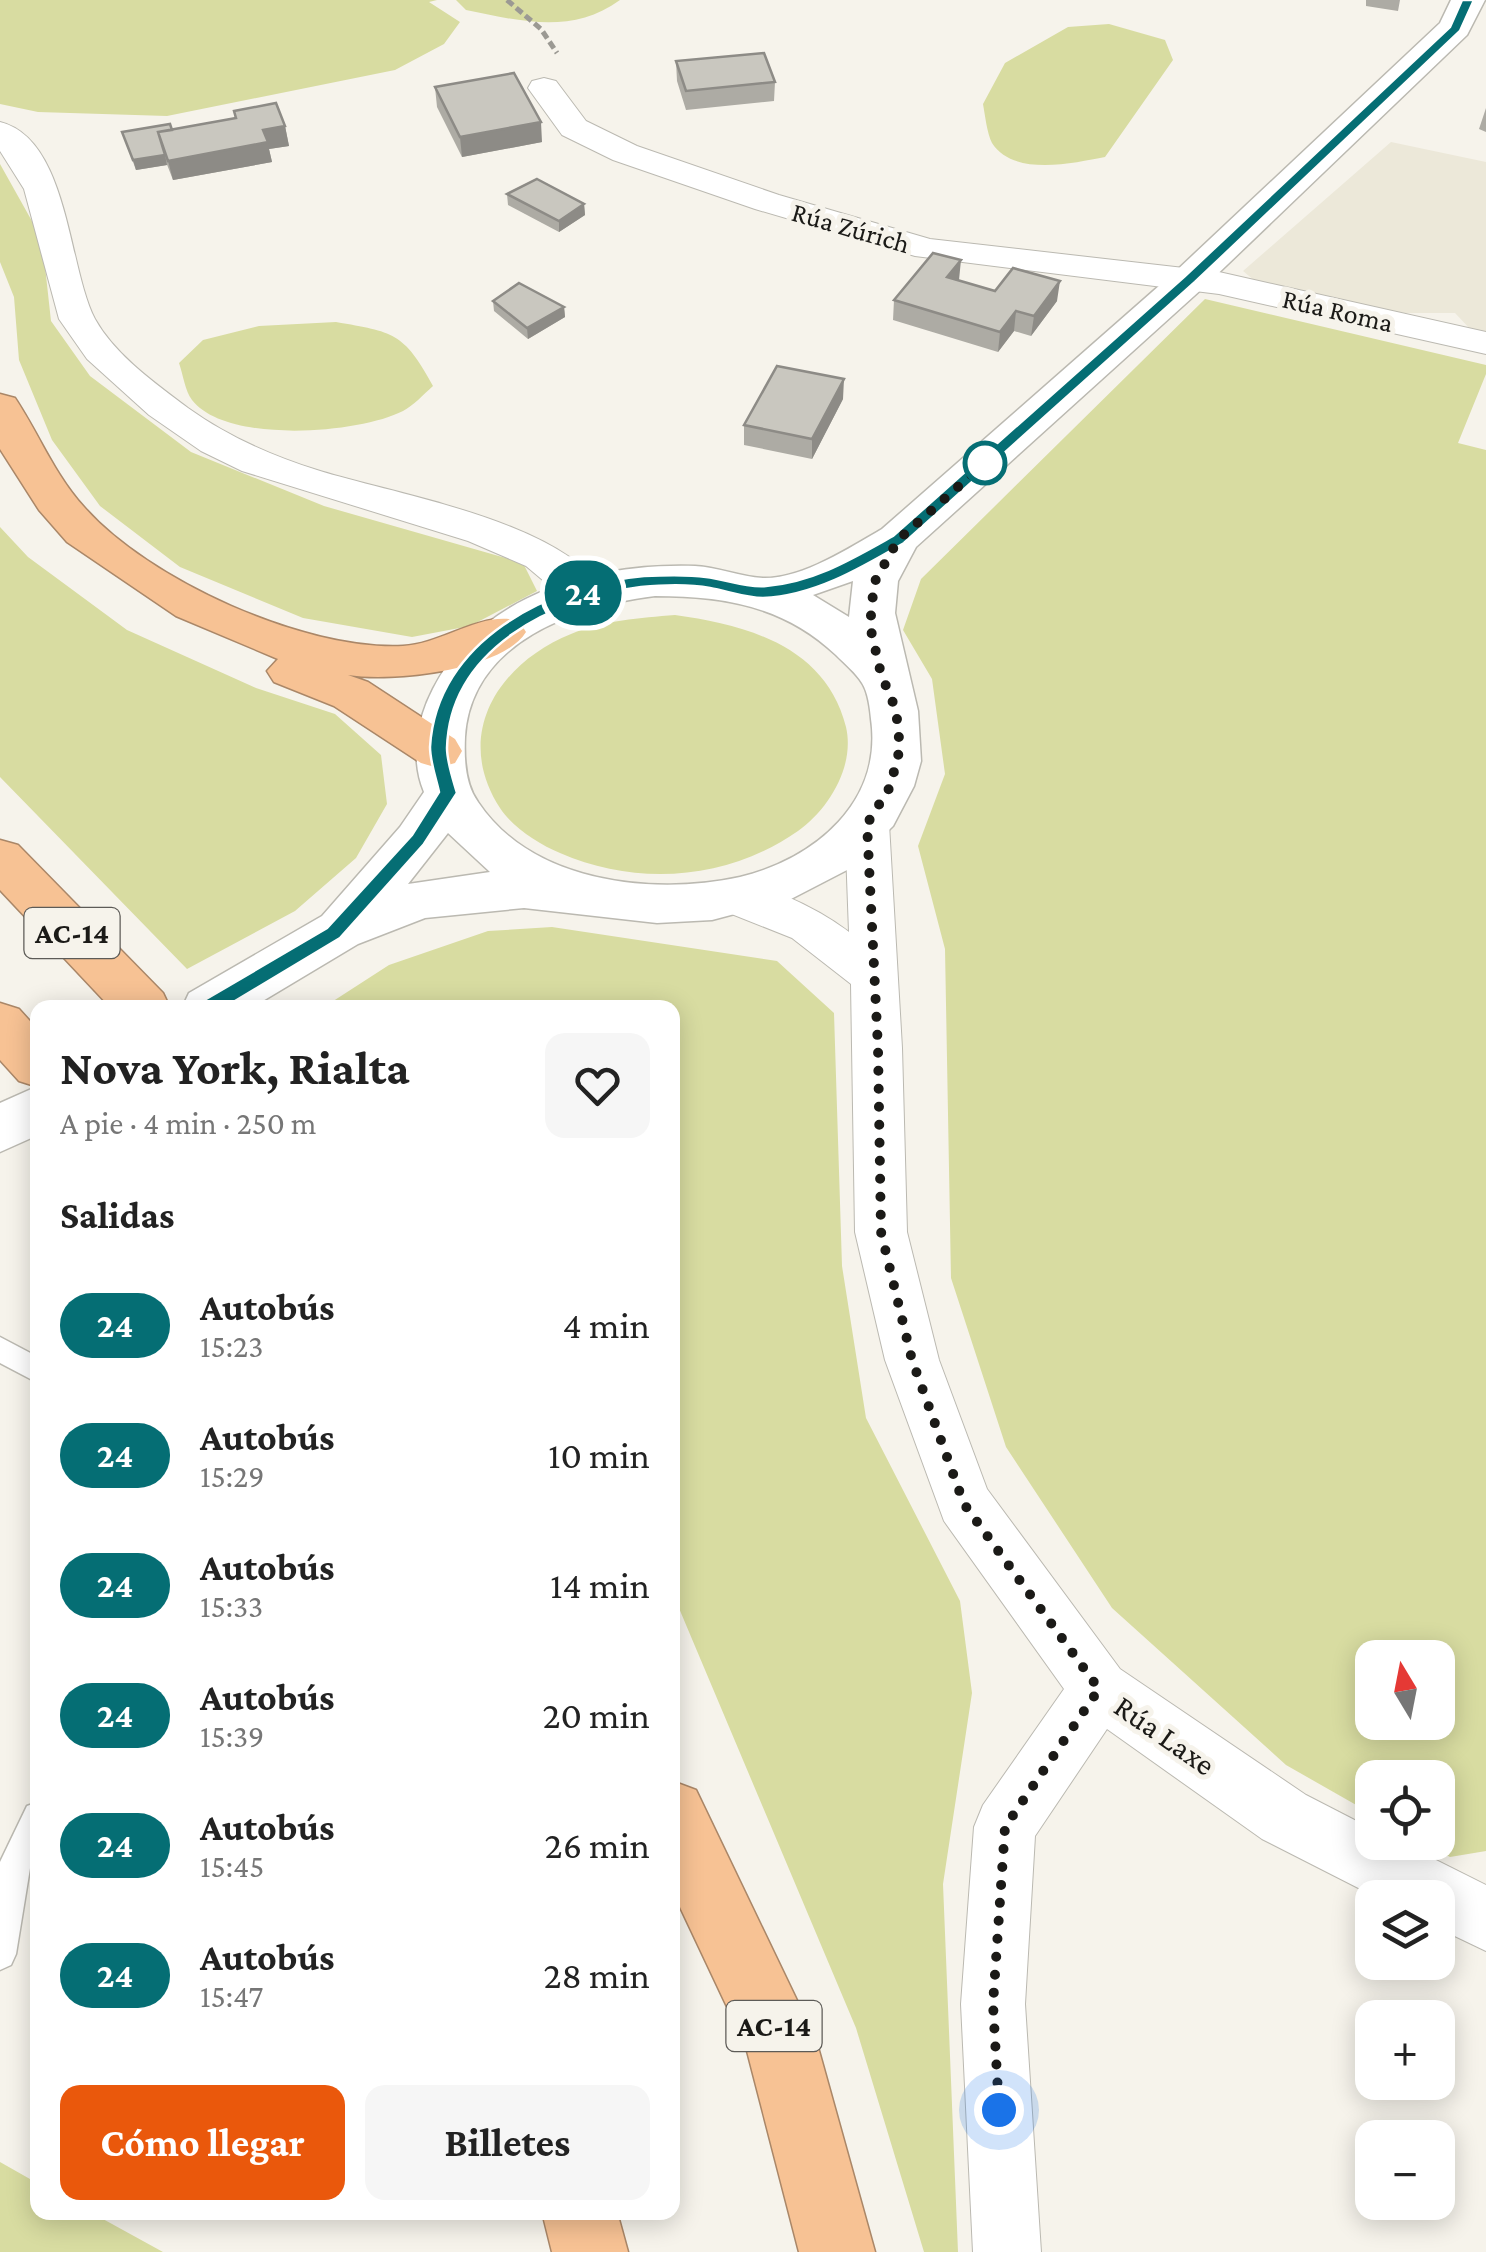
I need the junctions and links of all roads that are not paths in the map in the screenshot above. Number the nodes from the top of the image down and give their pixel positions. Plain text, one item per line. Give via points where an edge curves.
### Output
1 (1468, 0) edge
2 (544, 88) road end
3 (0, 132) edge
4 (1190, 279) junction
5 (1486, 344) edge
6 (0, 407) edge
7 (0, 476) edge
8 (898, 540) junction
9 (761, 592) junction
10 (585, 593) junction
11 (503, 632) junction
12 (881, 674) junction
13 (443, 772) junction
14 (867, 824) junction
15 (0, 858) edge
16 (580, 893) junction
17 (734, 897) junction
18 (334, 933) junction
19 (874, 976) junction
20 (136, 1000) edge
21 (221, 1000) edge
22 (0, 1024) edge
23 (30, 1057) edge
24 (30, 1113) edge
25 (0, 1130) edge
26 (0, 1350) edge
27 (30, 1367) edge
28 (1099, 1689) junction
29 (680, 1831) edge
30 (30, 1832) edge
31 (1486, 1919) edge
32 (0, 1954) edge
33 (581, 2220) edge
34 (590, 2252) edge
35 (837, 2252) edge
36 (1007, 2252) edge

1 - 4 main road via 1455,28
2 - 4 street, Rúa Zúrich via 574,128 625,153 767,202 927,249
3 - 10 street via 30,162 47,201 70,306 107,360 180,420 241,456 526,548
4 - 5 street, Rúa Roma
4 - 8 main road
6 - 11 highway via 29,468 80,530 210,614 332,658 390,662 445,655
7 - 13 highway via 39,532 82,570 208,642 351,694
8 - 9 main road via 804,586
8 - 12 main road via 874,583 870,626
9 - 10 main road via 704,582 643,582
9 - 12 main road via 810,612 851,640
10 - 11 main road
11 - 13 main road via 467,666 445,707
12 - 14 main road via 896,710 900,748 890,787
13 - 16 main road via 476,835 522,870
13 - 18 main road via 418,840
14 - 17 main road via 832,855 788,880
14 - 19 street, Rúa Laxe
15 - 20 highway, AC-14
16 - 17 main road via 630,903
16 - 18 main road via 478,890 418,900
17 - 19 street via 808,926
18 - 21 main road
19 - 28 street, Rúa Laxe via 881,1232 912,1360 964,1504
22 - 23 highway
24 - 25 main road
26 - 27 lane
28 - 31 street, Rúa Laxe via 1284,1817
28 - 36 street via 1005,1827 993,2004
29 - 35 highway, AC-14 via 780,2040
30 - 32 lane via 16,1859
33 - 34 highway

